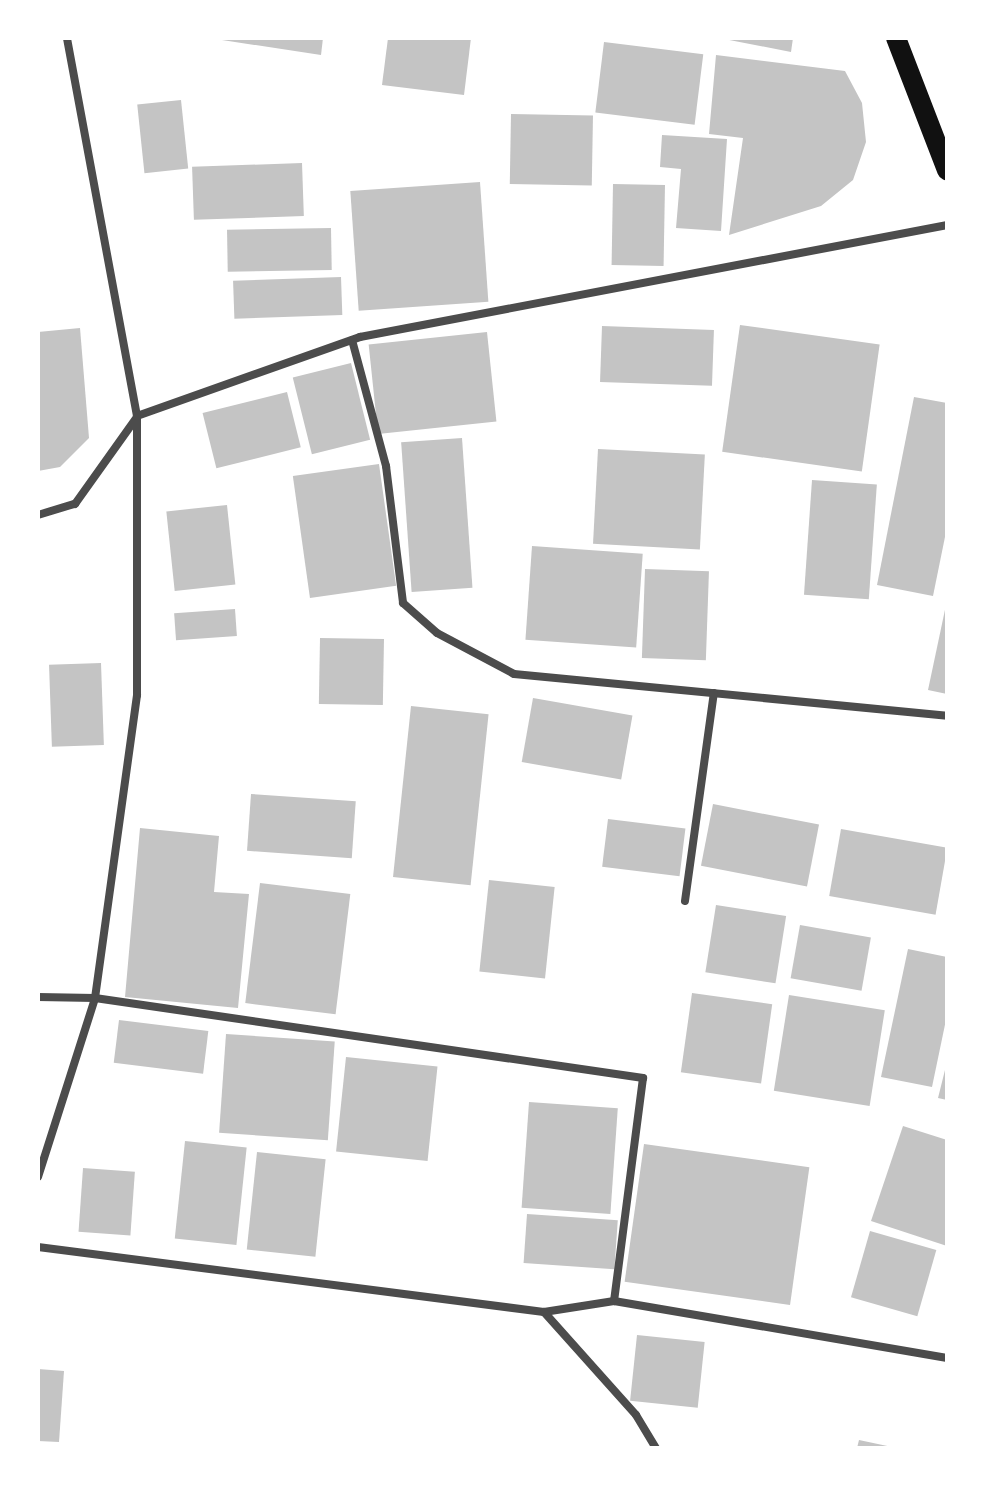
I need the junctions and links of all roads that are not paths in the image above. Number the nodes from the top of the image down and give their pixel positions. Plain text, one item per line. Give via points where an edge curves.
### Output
1 (67, 38) edge
2 (896, 38) edge
3 (947, 170) edge
4 (947, 225) edge
5 (352, 340) junction
6 (137, 416) junction
7 (38, 515) edge
8 (714, 693) junction
9 (947, 716) edge
10 (685, 901) dead end
11 (38, 997) edge
12 (95, 998) junction
13 (38, 1177) edge
14 (38, 1247) edge
15 (614, 1301) junction
16 (544, 1312) junction
17 (947, 1358) edge
18 (656, 1448) edge

1 - 6 street
2 - 3 main road
4 - 5 street
5 - 6 street
5 - 8 street via 386,466 403,603 437,633 514,674
6 - 7 street via 75,504
6 - 12 street via 137,695
8 - 9 street
8 - 10 street
11 - 12 street
12 - 13 street
12 - 15 street via 643,1078
14 - 16 street
15 - 16 street
15 - 17 street
16 - 18 street via 636,1415

